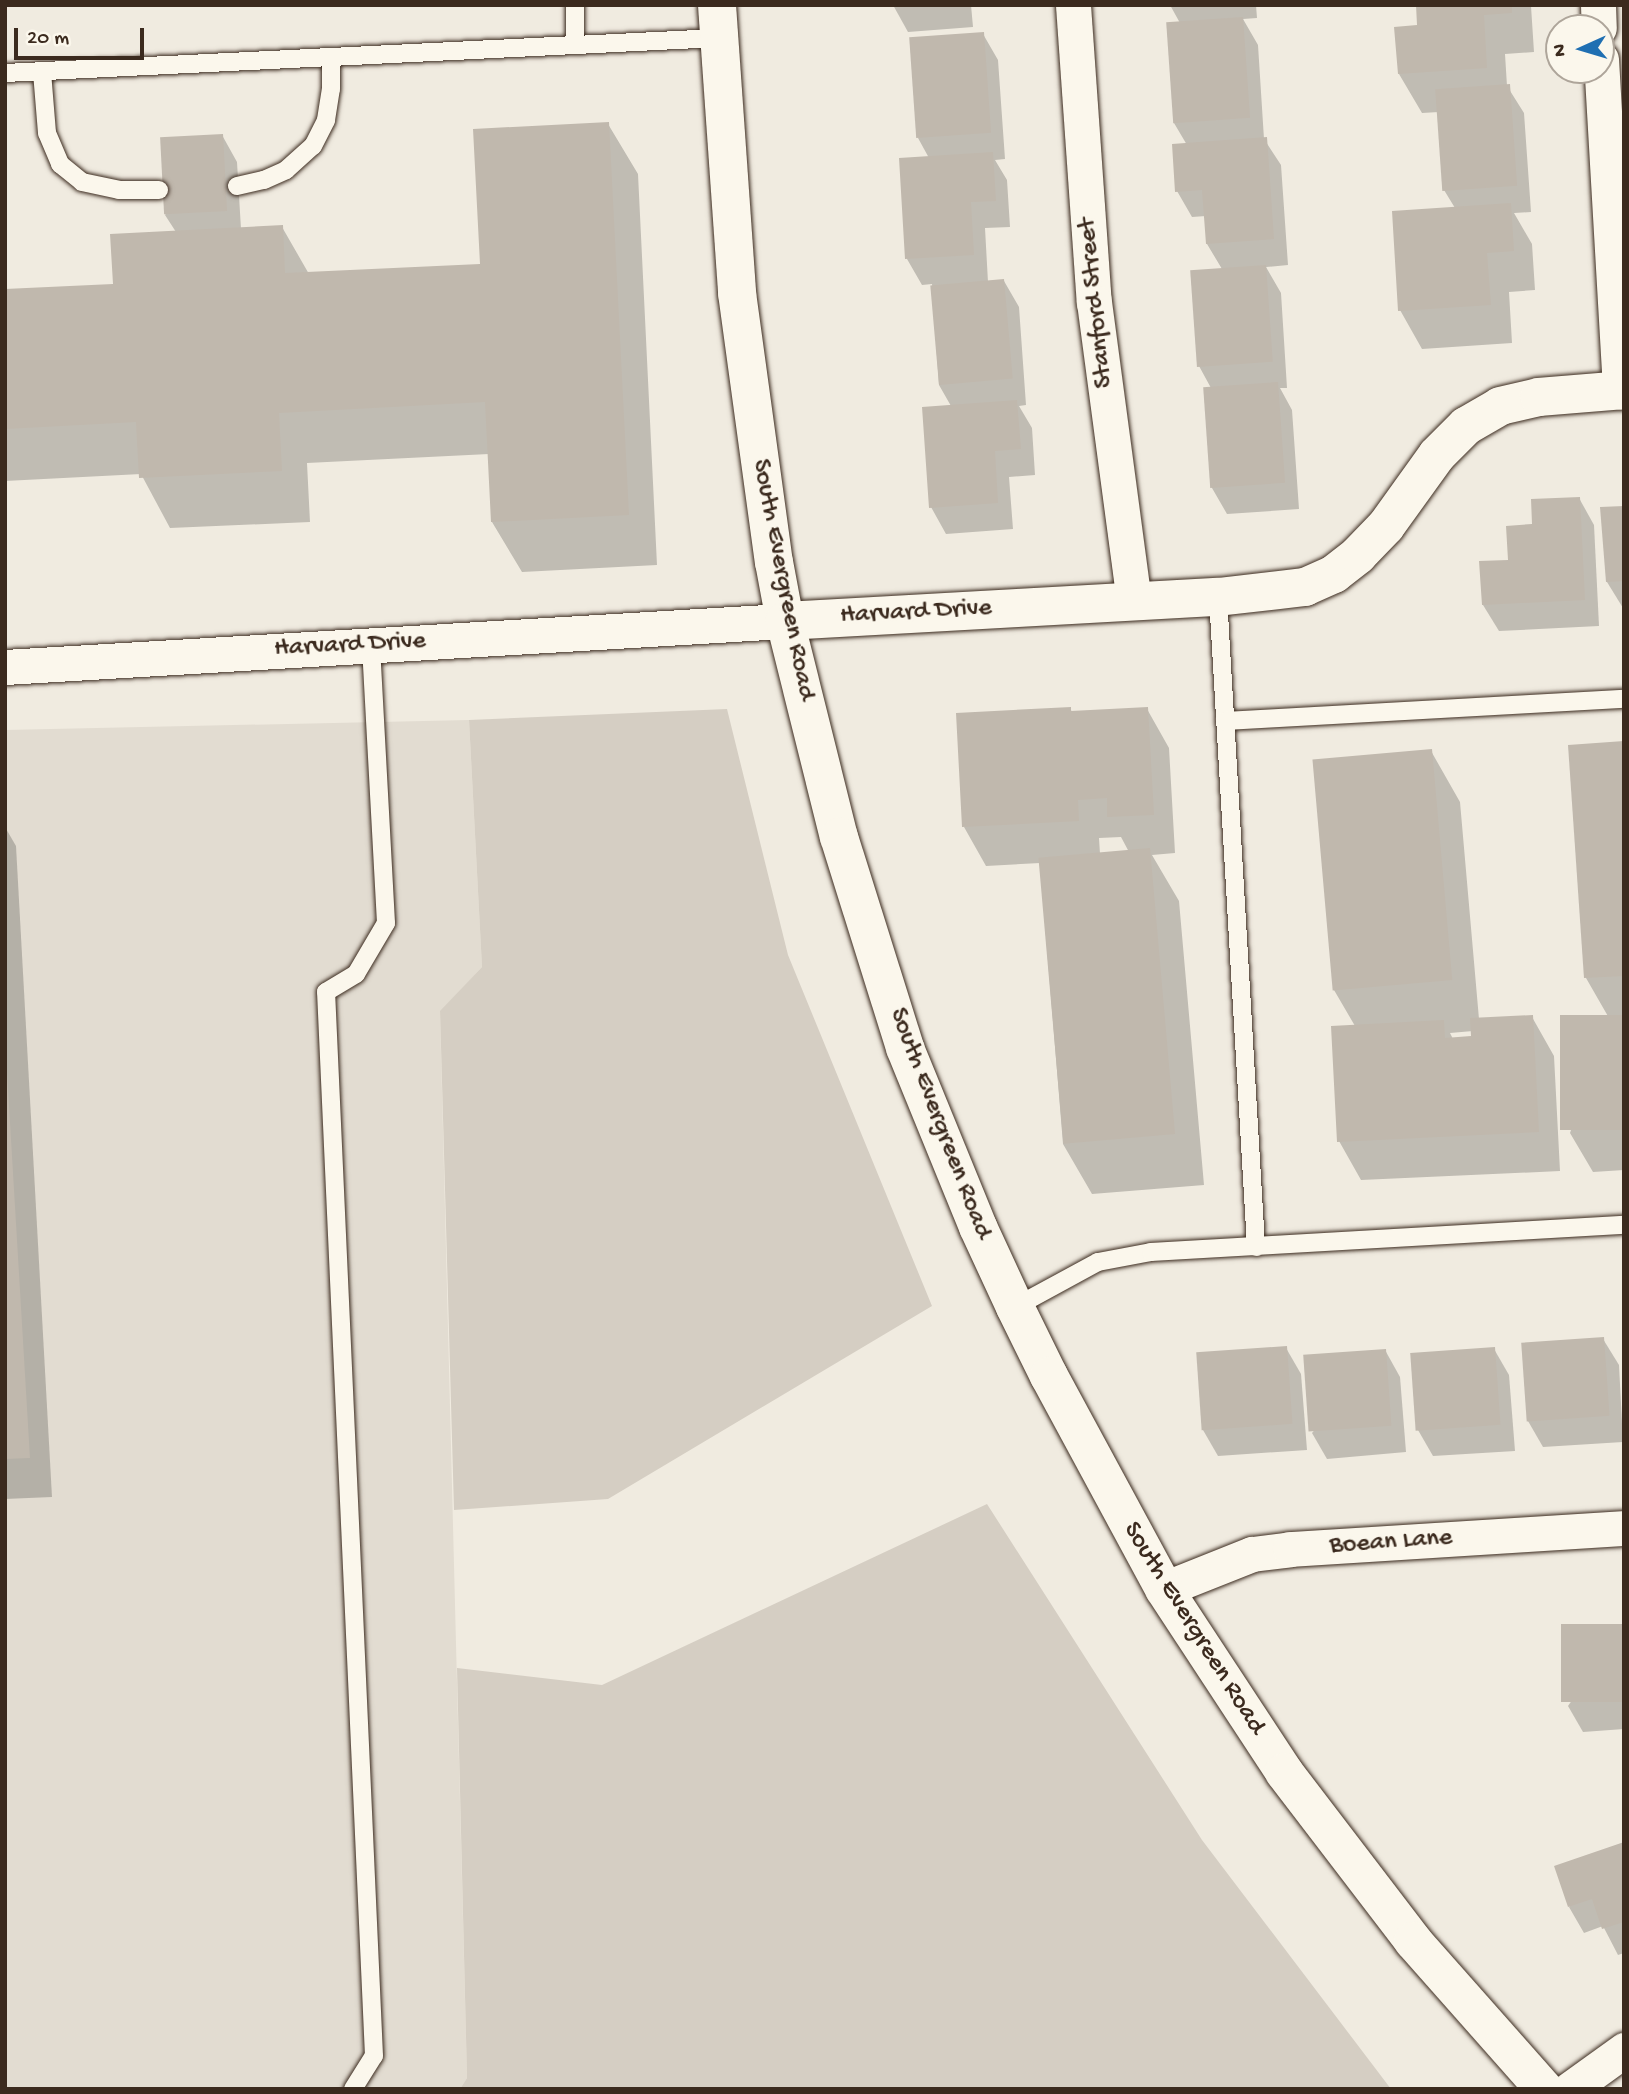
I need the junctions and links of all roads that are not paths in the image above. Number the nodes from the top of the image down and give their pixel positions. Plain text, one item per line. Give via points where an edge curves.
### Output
1 (575, 5) edge
2 (1073, 5) edge
3 (718, 21) edge
4 (575, 44) junction
5 (331, 57) junction
6 (42, 72) junction
7 (5, 74) edge
8 (1603, 84) edge
9 (237, 186) dead end
10 (159, 190) dead end
11 (1622, 391) edge
12 (1218, 597) junction
13 (1134, 600) junction
14 (785, 621) junction
15 (371, 645) junction
16 (5, 667) edge
17 (1624, 699) edge
18 (1225, 721) junction
19 (1624, 1225) edge
20 (1256, 1247) junction
21 (1015, 1307) junction
22 (1624, 1528) edge
23 (1164, 1589) junction
24 (1624, 2050) edge
25 (353, 2089) edge
26 (1544, 2089) edge
27 (1570, 2089) edge

1 - 4 lane
2 - 13 street, Stanford Street via 1094,302
3 - 4 lane
3 - 14 main road, South Evergreen Road via 737,293
4 - 5 lane
5 - 6 lane
5 - 9 lane via 326,120 313,146 286,170
6 - 7 lane
6 - 10 lane via 47,133 60,164 82,182 119,190
8 - 11 street
11 - 12 main road, Harvard Drive via 1539,397 1500,406 1466,426 1437,455 1386,526 1334,574 1305,587
12 - 13 main road, Harvard Drive
12 - 18 lane
13 - 14 main road, Harvard Drive
14 - 15 street, Harvard Drive
14 - 21 main road, South Evergreen Road via 839,837 905,1048
15 - 16 street, Harvard Drive
15 - 25 lane via 386,923 356,974 326,992 374,2056
17 - 18 lane
18 - 20 lane
19 - 20 lane
20 - 21 lane via 1151,1252 1098,1262
21 - 23 main road, South Evergreen Road
22 - 23 street, Boean Lane via 1252,1554
23 - 26 main road, South Evergreen Road via 1284,1772 1404,1930
24 - 27 street

